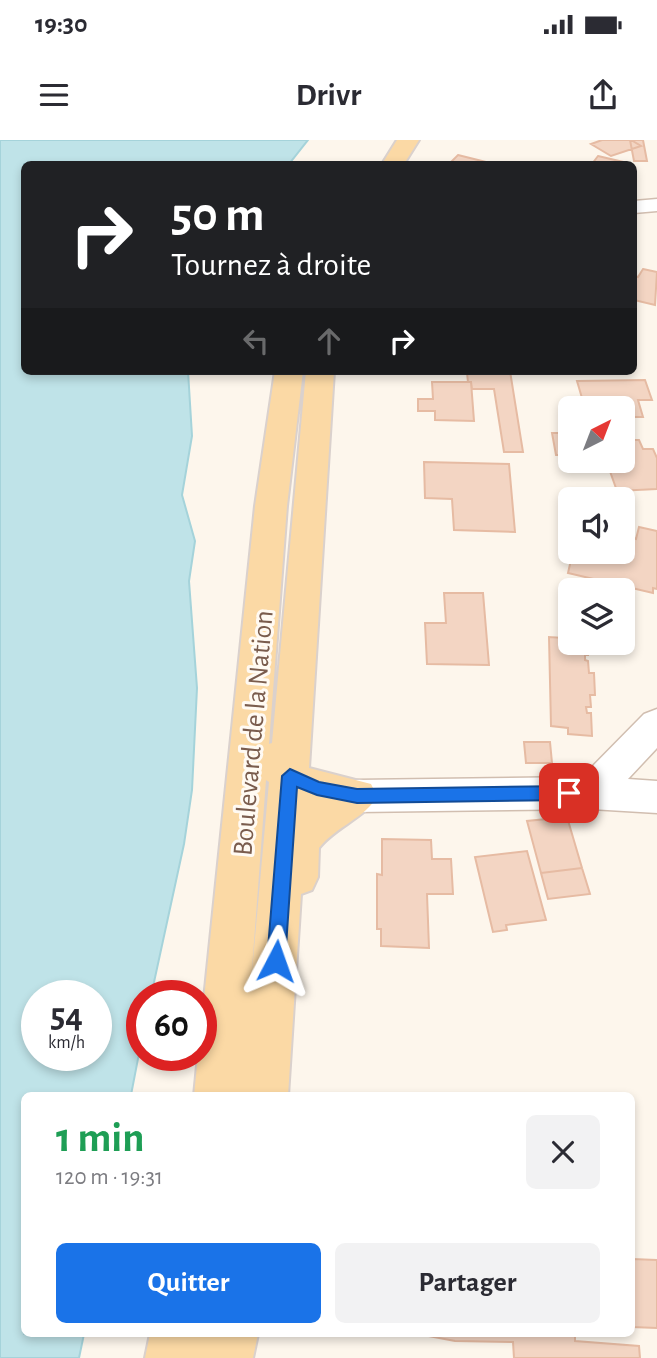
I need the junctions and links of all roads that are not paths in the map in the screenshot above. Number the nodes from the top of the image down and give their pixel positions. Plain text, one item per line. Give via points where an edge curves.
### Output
1 (383, 140) edge
2 (408, 140) edge
3 (371, 161) edge
4 (395, 161) edge
5 (657, 205) edge
6 (637, 208) edge
7 (288, 375) edge
8 (320, 375) edge
9 (271, 506) junction
10 (657, 724) edge
11 (289, 776) junction
12 (591, 793) junction
13 (357, 796) junction
14 (657, 797) edge
15 (242, 851) junction
16 (218, 1092) edge
17 (264, 1092) edge
18 (278, 1092) edge
19 (176, 1337) edge
20 (230, 1337) edge
21 (172, 1358) edge
22 (226, 1358) edge

1 - 3 main road
2 - 4 main road
5 - 6 street
7 - 9 main road, Boulevard de la Nation
8 - 11 main road, Boulevard de la Nation
9 - 11 main road via 280,525 281,549 270,757
9 - 15 main road, Boulevard de la Nation
10 - 12 street
11 - 13 main road via 318,800
11 - 13 main road via 310,766
11 - 15 main road
11 - 17 main road, Boulevard de la Nation
12 - 13 street
12 - 14 street
13 - 18 main road via 320,821 304,836 298,850 294,979
15 - 16 main road, Boulevard de la Nation
19 - 21 main road
20 - 22 main road

